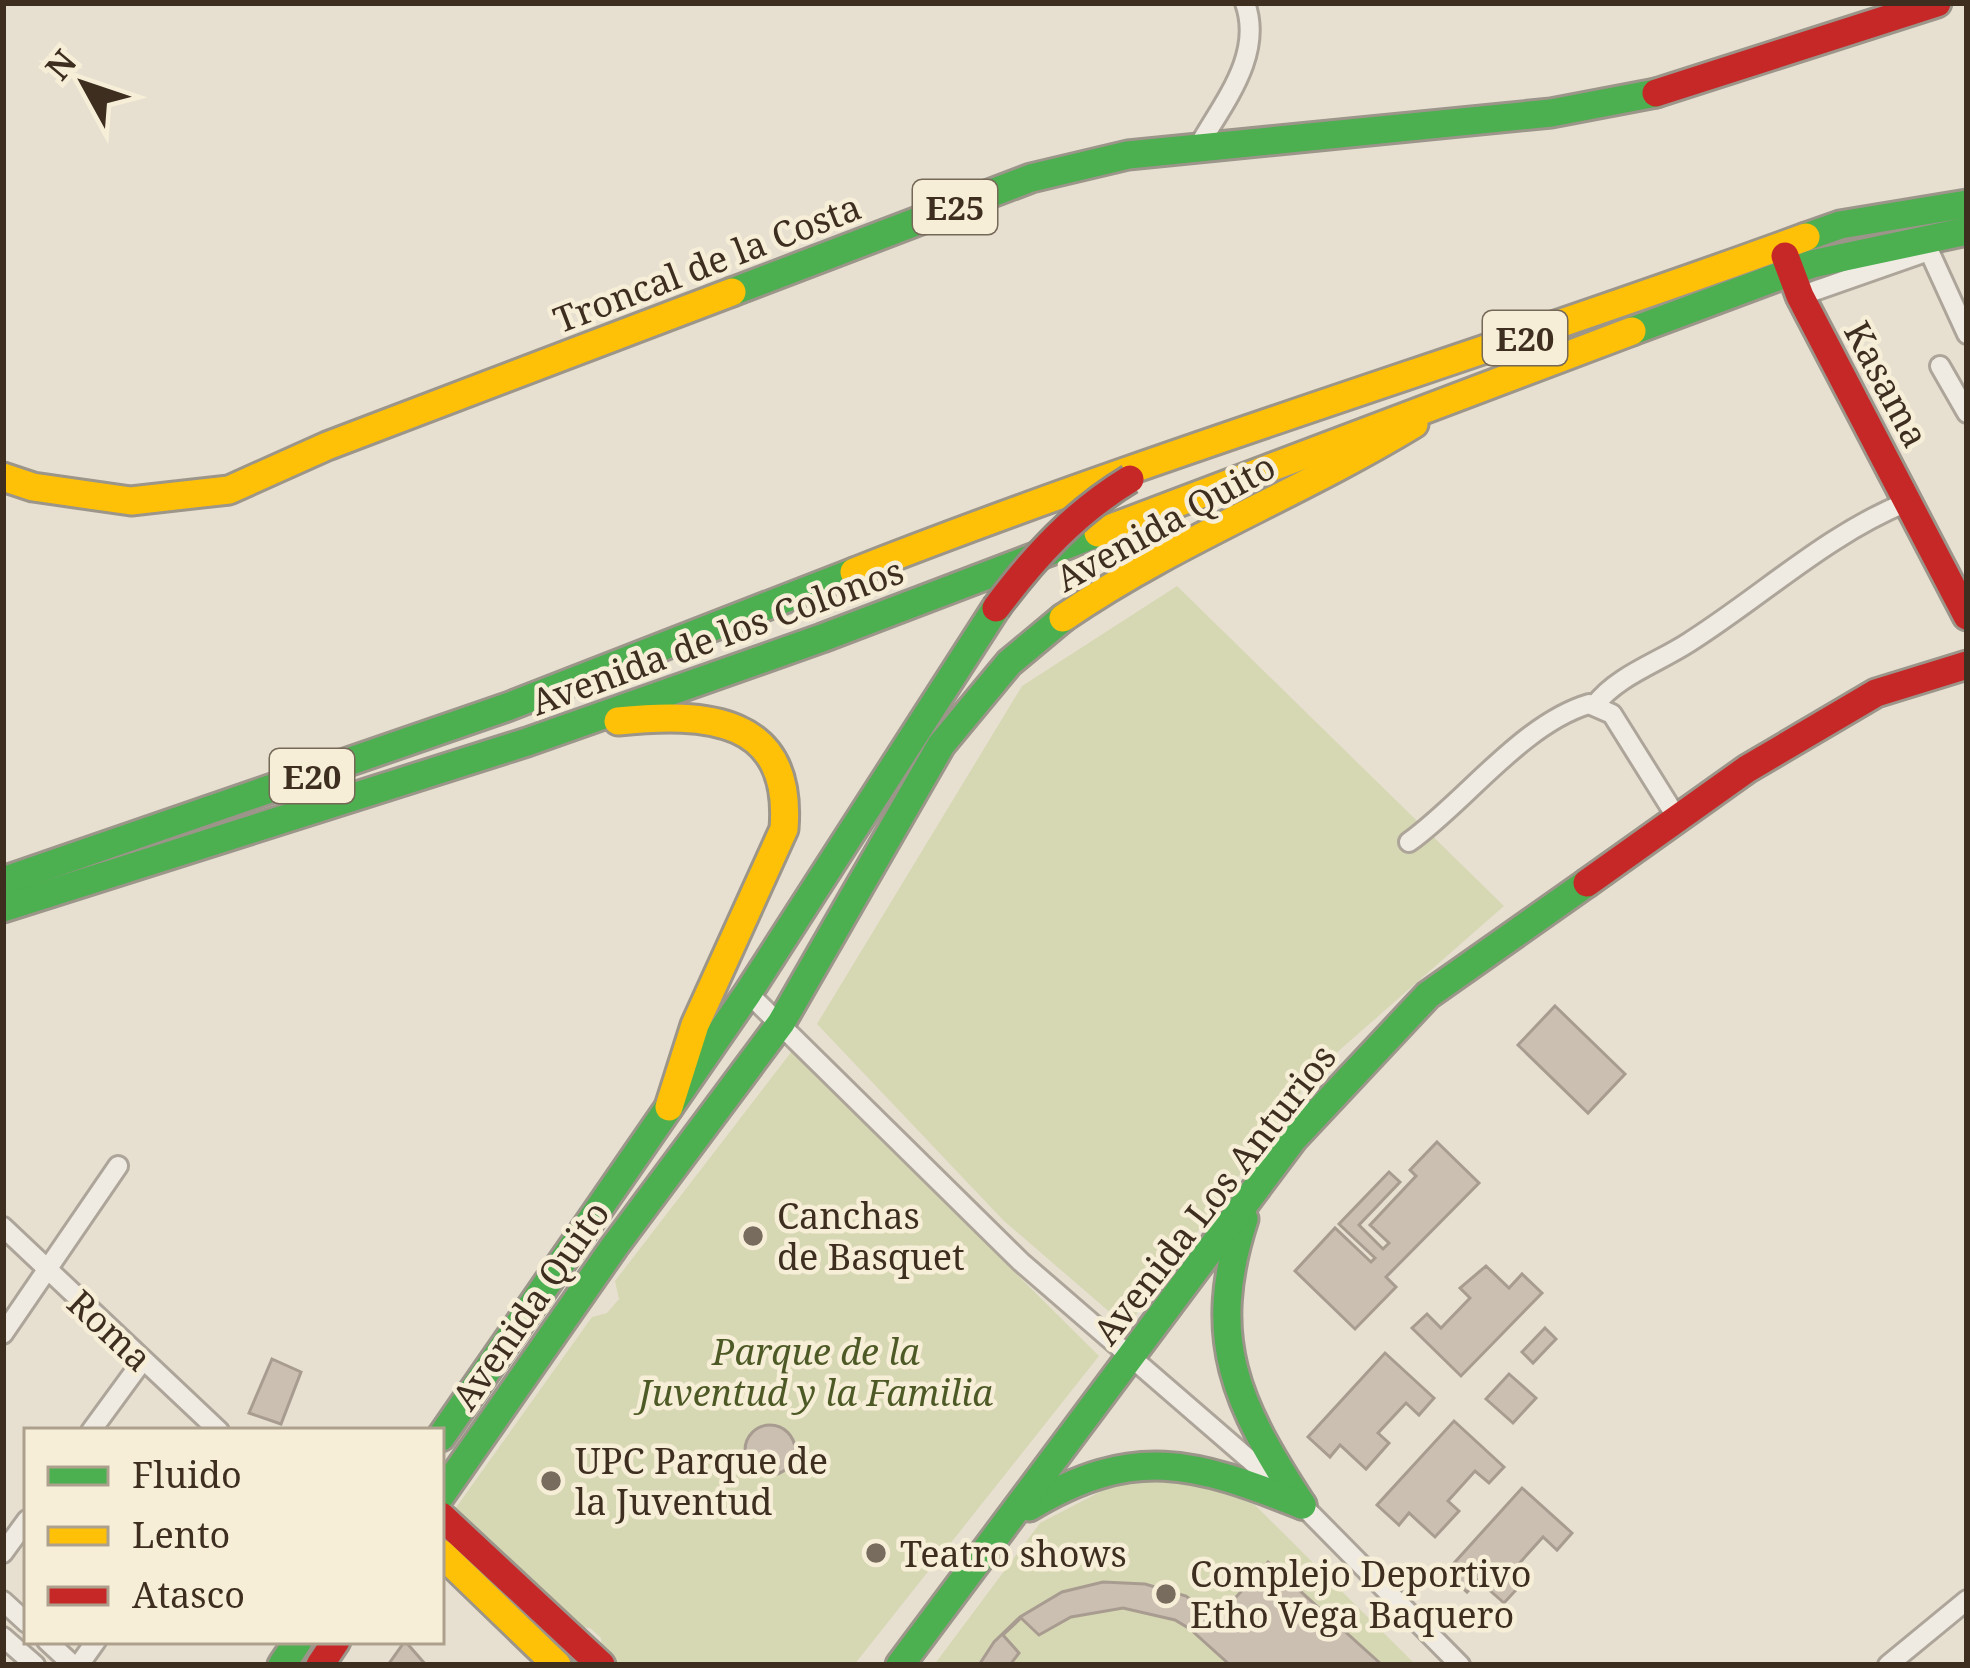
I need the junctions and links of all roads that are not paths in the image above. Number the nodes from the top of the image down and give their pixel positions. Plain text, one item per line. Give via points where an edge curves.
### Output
1 (1245, 3) edge
2 (1937, 3) edge
3 (1197, 148) junction
4 (1967, 204) edge
5 (1967, 231) edge
6 (1967, 242) edge
7 (1925, 243) junction
8 (1790, 272) junction
9 (1967, 334) edge
10 (1940, 366) dead end
11 (1445, 404) junction
12 (1967, 413) edge
13 (1209, 446) junction
14 (3, 477) edge
15 (1907, 502) junction
16 (1967, 616) edge
17 (1967, 665) edge
18 (1595, 705) junction
19 (526, 742) junction
20 (1677, 818) junction
21 (1409, 842) dead end
22 (3, 880) edge
23 (3, 908) edge
24 (720, 975) junction
25 (748, 993) junction
26 (781, 1022) junction
27 (669, 1107) junction
28 (118, 1166) dead end
29 (1259, 1182) junction
30 (3, 1227) edge
31 (46, 1271) junction
32 (3, 1334) edge
33 (1130, 1359) junction
34 (143, 1360) junction
35 (94, 1428) edge
36 (216, 1428) edge
37 (444, 1433) edge
38 (444, 1491) edge
39 (1302, 1505) junction
40 (444, 1519) edge
41 (1006, 1523) junction
42 (24, 1524) edge
43 (3, 1553) edge
44 (444, 1556) edge
45 (1967, 1600) edge
46 (3, 1636) edge
47 (578, 1642) junction
48 (51, 1644) edge
49 (555, 1663) edge
50 (35, 1665) edge
51 (76, 1665) edge
52 (601, 1665) edge
53 (901, 1665) edge
54 (1460, 1665) edge
55 (1888, 1665) edge

1 - 3 street via 1250,51
2 - 3 main road, Troncal de la Costa / E25 via 1642,98
3 - 14 main road, Troncal de la Costa / E25 via 1031,178 229,490 131,501
4 - 8 main road, Avenida Quito / E20 via 1840,225
5 - 7 main road, Avenida Quito / E20
6 - 7 street
7 - 8 main road, Avenida Quito / E20 via 1841,253
7 - 9 street
8 - 11 main road, Avenida Quito / E20
8 - 13 main road, Avenida Quito / E20
8 - 15 main road, Kasama
10 - 12 street
11 - 19 main road, Avenida de los Colonos / E20
11 - 26 main road, Avenida Quito via 1362,459 1126,578 1010,663 932,757
13 - 22 main road, Avenida de los Colonos / E20 via 971,526 510,706
13 - 25 main road, Avenida Quito, bridge via 1130,479 1040,547
15 - 16 main road, Kasama
15 - 18 street via 1802,562
17 - 20 main road, Avenida Los Anturios via 1876,693
18 - 20 street via 1612,714
18 - 21 street via 1531,738
19 - 23 main road, Avenida de los Colonos / E20
19 - 24 main road via 682,716 722,722 760,742 779,766 789,800
20 - 29 main road, Avenida Los Anturios via 1428,995
24 - 25 main road
24 - 27 main road
25 - 26 street
25 - 27 main road, Avenida Quito
26 - 33 street
26 - 38 main road, Avenida Quito
27 - 37 main road, Avenida Quito
28 - 31 street
29 - 33 main road, Avenida Los Anturios
29 - 39 main road via 1224,1291 1226,1344 1262,1447
30 - 31 street, Roma
31 - 32 street
31 - 34 street, Roma
33 - 39 street
33 - 41 main road, Avenida Los Anturios
34 - 35 street
34 - 36 street, Roma
39 - 41 main road via 1194,1466 1155,1465 1082,1476
39 - 54 street
40 - 47 main road
41 - 53 main road, Avenida Los Anturios
42 - 43 street
44 - 49 main road
45 - 55 street
46 - 50 street
47 - 49 main road
47 - 52 main road
48 - 51 street

